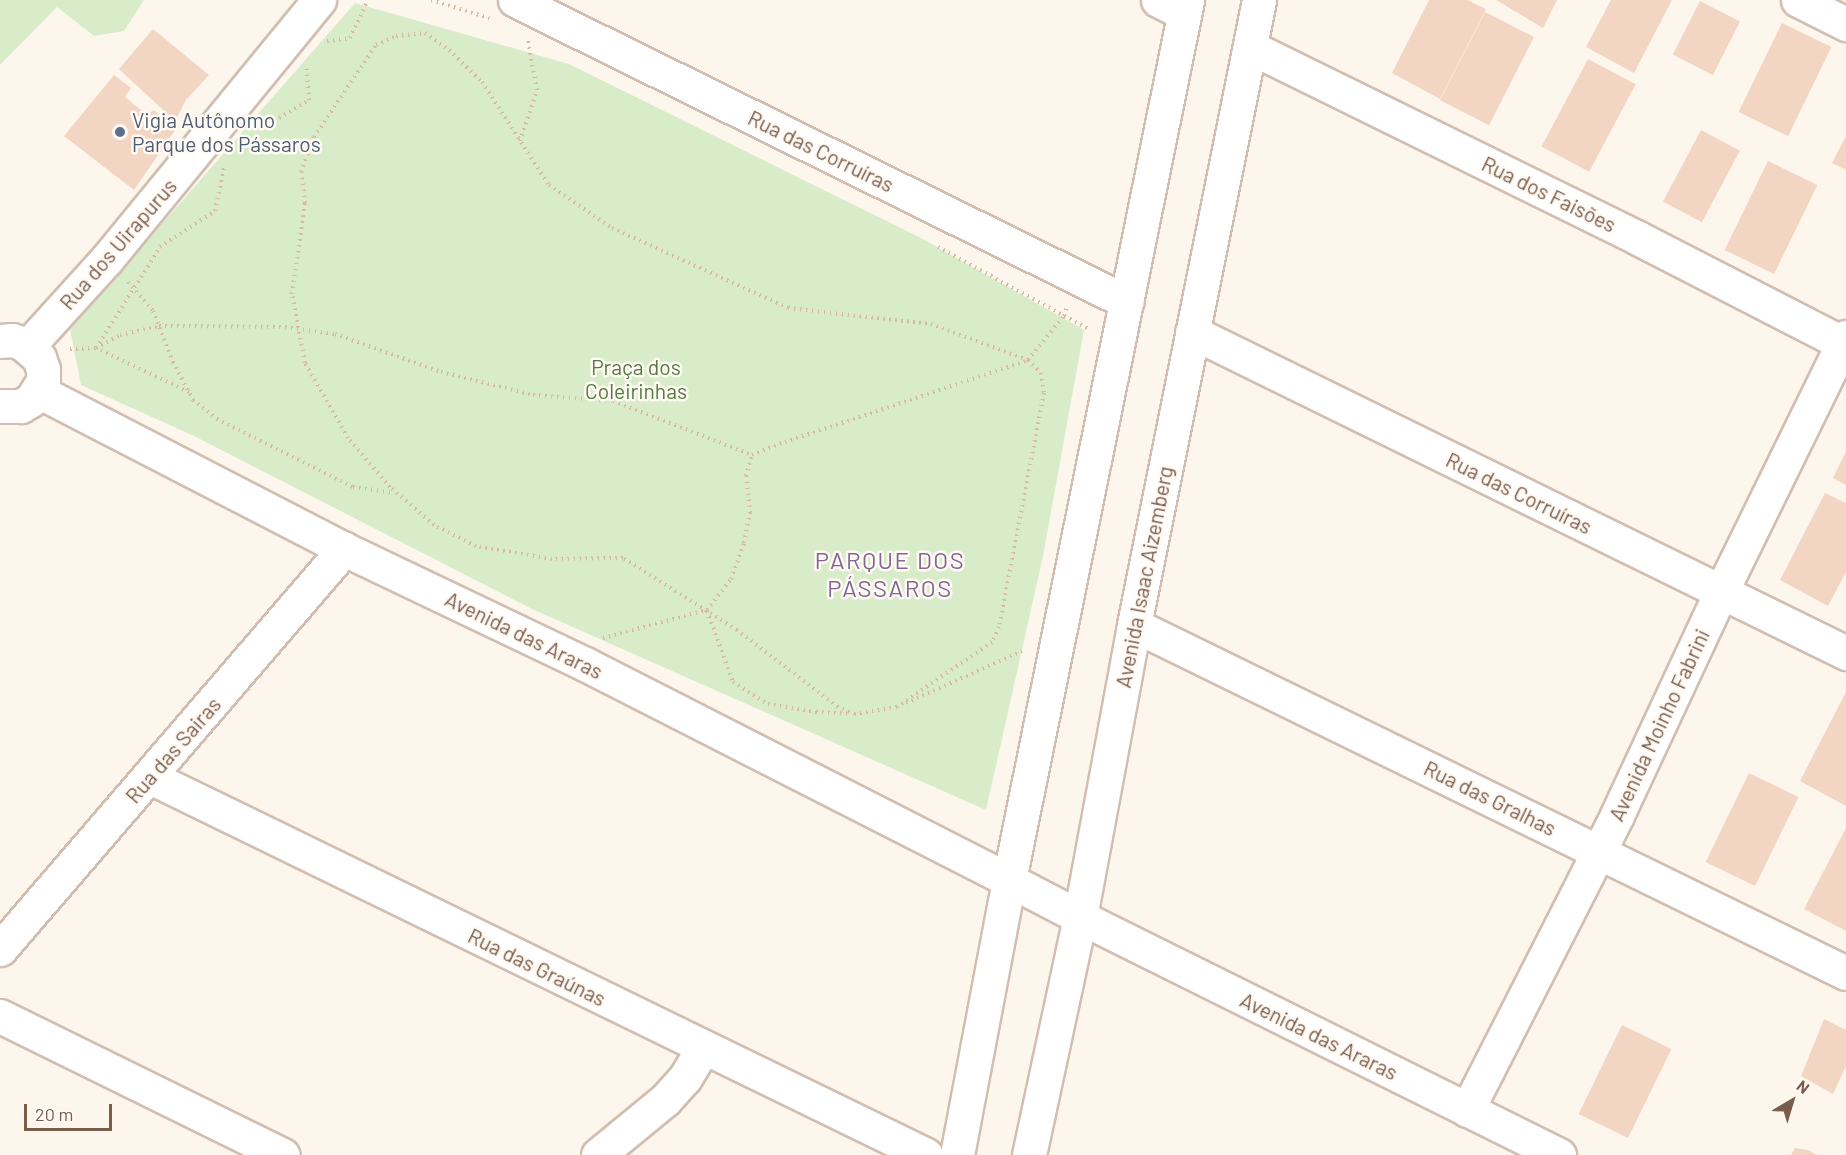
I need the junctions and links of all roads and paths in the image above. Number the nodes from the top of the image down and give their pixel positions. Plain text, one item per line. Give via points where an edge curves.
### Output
1 (320, 0) edge
2 (368, 0) edge
3 (431, 0) edge
4 (1259, 0) edge
5 (1798, 0) edge
6 (1176, 4) edge
7 (514, 10) edge
8 (1846, 24) edge
9 (316, 43) dead end
10 (1250, 47) junction
11 (305, 56) dead end
12 (253, 122) dead end
13 (520, 141) junction
14 (224, 166) dead end
15 (928, 241) dead end
16 (1075, 276) junction
17 (127, 281) dead end
18 (134, 289) junction
19 (1127, 302) junction
20 (1064, 316) junction
21 (159, 327) junction
22 (299, 329) junction
23 (1192, 332) junction
24 (1096, 333) dead end
25 (1845, 342) edge
26 (96, 348) junction
27 (1028, 360) junction
28 (27, 362) edge
29 (189, 393) junction
30 (0, 406) edge
31 (752, 455) junction
32 (397, 494) junction
33 (344, 549) junction
34 (1721, 592) junction
35 (707, 610) junction
36 (1134, 625) junction
37 (1032, 646) dead end
38 (1846, 653) edge
39 (585, 664) junction
40 (897, 706) junction
41 (855, 714) junction
42 (150, 777) junction
43 (1599, 851) junction
44 (1009, 880) junction
45 (1080, 917) junction
46 (0, 949) edge
47 (1846, 973) edge
48 (0, 1016) edge
49 (704, 1048) junction
50 (1467, 1110) junction
51 (283, 1155) edge
52 (598, 1155) edge
53 (926, 1155) edge
54 (957, 1155) edge
55 (1029, 1155) edge
56 (1559, 1155) edge

1 - 28 street, Rua dos Uirapurus
2 - 9 path via 350,38
3 - 7 path
4 - 10 street, Avenida Isaac Aizemberg
5 - 8 street
6 - 19 street
7 - 13 path via 526,30 537,90
7 - 16 street, Rua das Corruíras
10 - 23 street, Avenida Isaac Aizemberg
10 - 25 street, Rua dos Faisões
11 - 12 path via 309,100 274,121
13 - 22 path via 482,82 425,33 396,36 376,45 315,137 301,172 305,203 292,294
13 - 27 path via 549,185 612,228 788,308 931,324
14 - 18 path via 215,211 160,247
15 - 20 path
16 - 19 street, Rua das Corruíras
16 - 20 path
17 - 18 path
18 - 21 path via 153,311
18 - 26 path
19 - 44 street
20 - 24 path
20 - 27 path
21 - 22 path
21 - 26 path via 120,335
21 - 29 path
22 - 31 path via 335,334 441,372 533,394 613,400
22 - 32 path via 305,363 348,438
23 - 34 street, Rua das Corruíras
23 - 36 street, Avenida Isaac Aizemberg
25 - 34 street, Avenida Moinho Fabrini
26 - 28 path via 69,349
26 - 29 path
27 - 31 path
27 - 40 path via 1041,373 1044,393 999,627 992,642
28 - 30 street, Rua dos Uirapurus via 32,400 21,406
28 - 33 street, Avenida das Araras
29 - 32 path via 217,419 353,487
31 - 35 path via 746,476 750,513 744,543 731,579
32 - 35 path via 434,525 476,546 552,559 623,558
33 - 39 street, Avenida das Araras
33 - 42 street, Rua das Sairas
34 - 38 street, Rua das Corruíras
34 - 43 street, Avenida Moinho Fabrini
35 - 39 path via 603,637
35 - 41 path via 838,707
35 - 41 path via 733,682 768,704
36 - 43 street, Rua das Gralhas
36 - 45 street, Avenida Isaac Aizemberg
37 - 40 path
39 - 44 street, Avenida das Araras
40 - 41 path
42 - 46 street, Rua das Sairas
42 - 49 street, Rua das Graúnas
43 - 47 street, Rua das Gralhas
43 - 50 street, Avenida Moinho Fabrini
44 - 45 street, Avenida das Araras
44 - 54 street
45 - 50 street, Avenida das Araras
45 - 55 street, Avenida Isaac Aizemberg
48 - 51 street
49 - 52 street via 665,1100
49 - 53 street, Rua das Graúnas
50 - 56 street, Avenida das Araras

